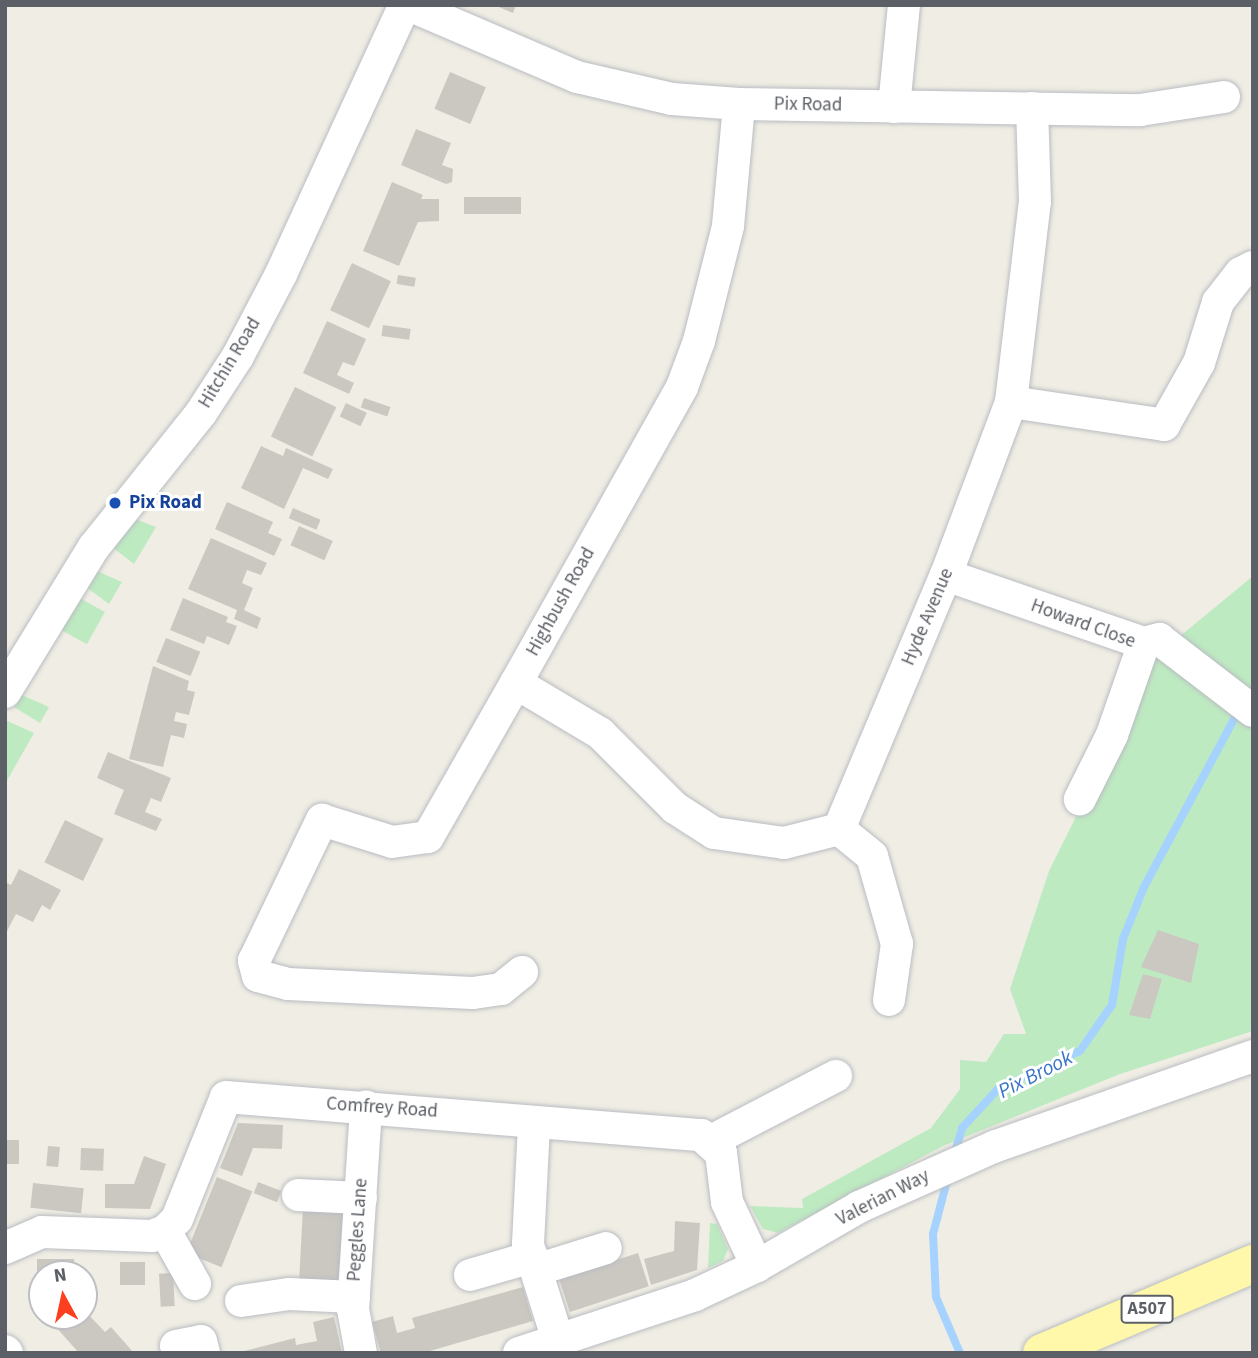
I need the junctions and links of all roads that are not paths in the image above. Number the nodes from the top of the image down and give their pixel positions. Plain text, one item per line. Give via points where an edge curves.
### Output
1 (407, 5) edge
2 (904, 5) edge
3 (1224, 96) dead end
4 (739, 104) junction
5 (894, 107) junction
6 (1032, 108) junction
7 (1253, 267) edge
8 (1011, 402) junction
9 (946, 575) junction
10 (1143, 643) junction
11 (516, 683) junction
12 (5, 691) edge
13 (1244, 704) edge
14 (1080, 799) dead end
15 (839, 830) junction
16 (522, 972) dead end
17 (889, 1000) dead end
18 (1253, 1056) edge
19 (836, 1076) dead end
20 (366, 1106) junction
21 (534, 1125) junction
22 (711, 1141) junction
23 (298, 1195) dead end
24 (360, 1198) junction
25 (165, 1231) junction
26 (5, 1248) edge
27 (606, 1248) dead end
28 (534, 1264) junction
29 (1253, 1264) edge
30 (757, 1266) junction
31 (470, 1275) dead end
32 (195, 1284) dead end
33 (354, 1297) junction
34 (241, 1301) dead end
35 (558, 1340) junction
36 (361, 1353) edge
37 (519, 1353) edge
38 (1042, 1353) edge

1 - 4 street, Pix Road via 577,77 671,99
1 - 12 street, Hitchin Road via 238,356 201,413 94,547
2 - 5 street
3 - 6 street, Pix Road via 1140,110
4 - 5 street, Pix Road
4 - 11 street, Highbush Road via 728,226 699,341 682,387
5 - 6 street, Pix Road
6 - 8 street, Hyde Avenue via 1035,202
7 - 8 street via 1241,273 1218,302 1199,363 1164,425
8 - 9 street, Hyde Avenue
9 - 10 street, Howard Close
9 - 15 street, Hyde Avenue
10 - 13 street via 1158,639
10 - 14 street, Howard Close via 1112,735
11 - 15 street via 600,733 675,808 714,834 784,843
11 - 16 street, Highbush Road via 428,836 392,842 323,820 254,961 258,976 288,984 459,992 501,989
15 - 17 street via 872,856 897,944
18 - 30 street, Valerian Way via 996,1146 922,1177
19 - 22 street
20 - 21 street, Comfrey Road
20 - 24 street, Peggles Lane
20 - 25 street, Comfrey Road via 226,1097 177,1219
21 - 22 street, Comfrey Road via 701,1135
21 - 28 street via 528,1245
22 - 30 street via 721,1153 727,1202
23 - 24 street
24 - 33 street, Peggles Lane
25 - 26 street via 152,1236 42,1232
25 - 32 street
27 - 28 street
28 - 31 street
28 - 35 street
29 - 38 main road, A507
30 - 35 street, Valerian Way via 695,1295
33 - 34 street via 289,1294
33 - 36 street, Peggles Lane
35 - 37 street, Valerian Way

